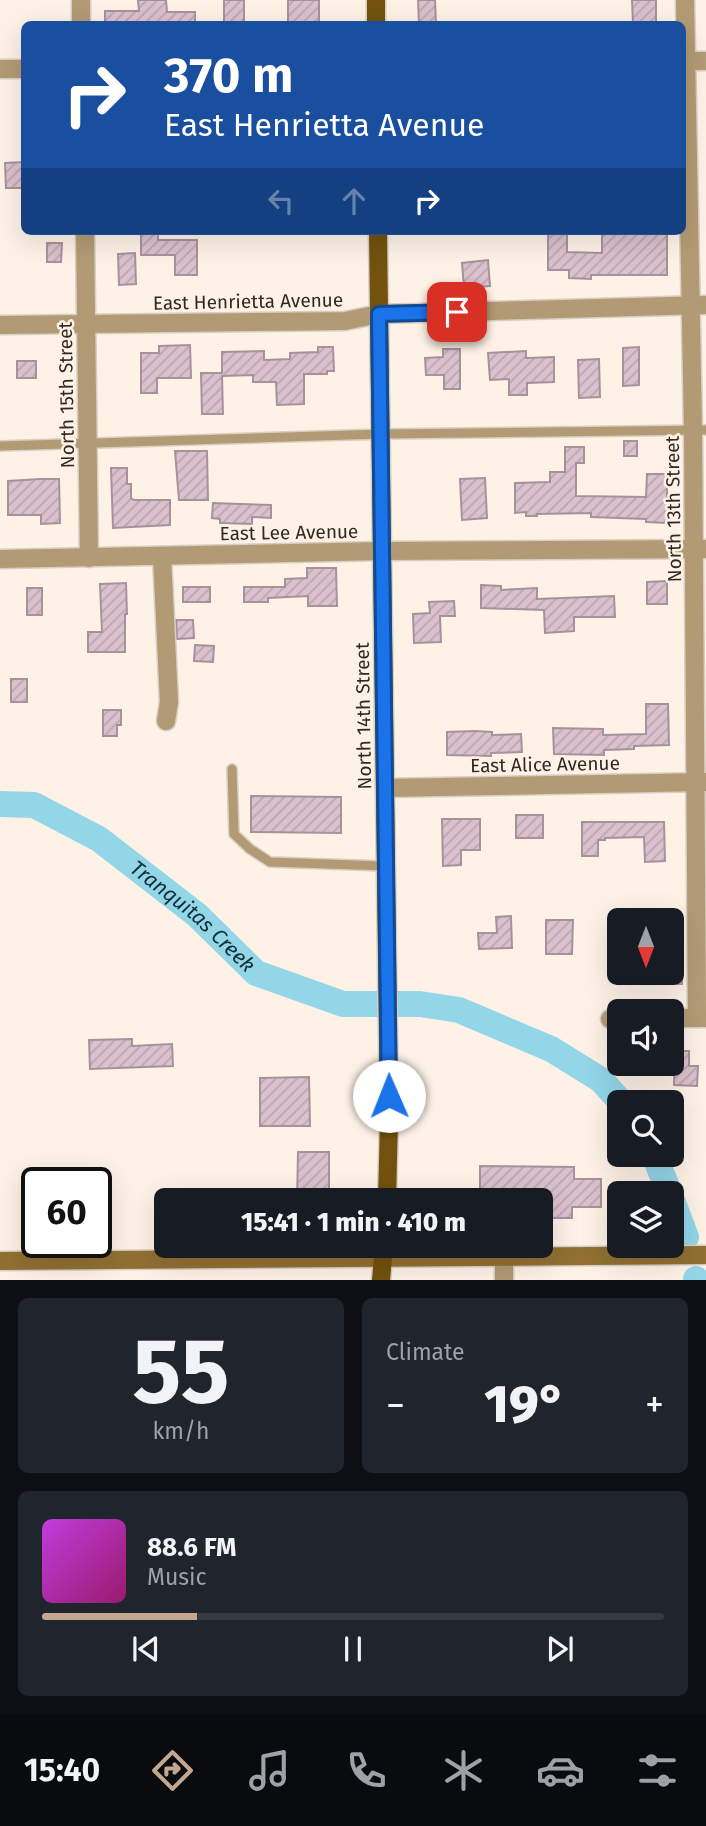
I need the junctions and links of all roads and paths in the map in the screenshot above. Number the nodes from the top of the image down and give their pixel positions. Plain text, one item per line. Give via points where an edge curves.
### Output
1 (81, 0) edge
2 (376, 0) edge
3 (685, 0) edge
4 (81, 21) edge
5 (376, 21) edge
6 (685, 21) edge
7 (686, 61) edge
8 (706, 61) edge
9 (0, 69) edge
10 (21, 69) edge
11 (686, 94) edge
12 (85, 235) edge
13 (378, 235) edge
14 (699, 305) edge
15 (379, 314) junction
16 (0, 325) edge
17 (86, 325) junction
18 (699, 430) edge
19 (382, 434) junction
20 (88, 444) junction
21 (0, 446) edge
22 (700, 549) edge
23 (382, 551) junction
24 (162, 556) junction
25 (89, 558) junction
26 (0, 559) edge
27 (166, 721) dead end
28 (232, 769) dead end
29 (701, 782) edge
30 (385, 788) junction
31 (384, 866) junction
32 (684, 1018) edge
33 (702, 1018) edge
34 (387, 1188) edge
35 (706, 1255) edge
36 (553, 1256) edge
37 (154, 1257) edge
38 (383, 1258) edge
39 (504, 1258) edge
40 (0, 1261) edge
41 (381, 1280) edge
42 (504, 1280) edge

1 - 4 street
2 - 5 main road
3 - 6 street, North 13th Street
7 - 8 street
9 - 10 street
11 - 14 street, North 13th Street
12 - 17 street, North 15th Street
13 - 15 main road, North 14th Street
14 - 15 street, East Henrietta Avenue
14 - 18 street, North 13th Street
15 - 17 street, East Henrietta Avenue via 345,321
15 - 19 main road, North 14th Street
16 - 17 street, East Henrietta Avenue
17 - 20 street, North 15th Street
18 - 19 lane
18 - 22 street, North 13th Street
19 - 20 lane
19 - 23 main road, North 14th Street
20 - 21 lane
20 - 25 street, North 15th Street
22 - 23 street, East Lee Avenue
22 - 29 street, North 13th Street
23 - 24 street, East Lee Avenue
23 - 30 main road, North 14th Street
24 - 25 street, East Lee Avenue
24 - 27 street
25 - 26 street, East Lee Avenue
28 - 31 lane via 234,834 270,862
29 - 30 street, East Alice Avenue
29 - 33 street, North 13th Street
30 - 31 main road, North 14th Street
31 - 34 main road, North 14th Street
32 - 33 street
35 - 36 street
37 - 40 street
38 - 41 main road
39 - 42 street

